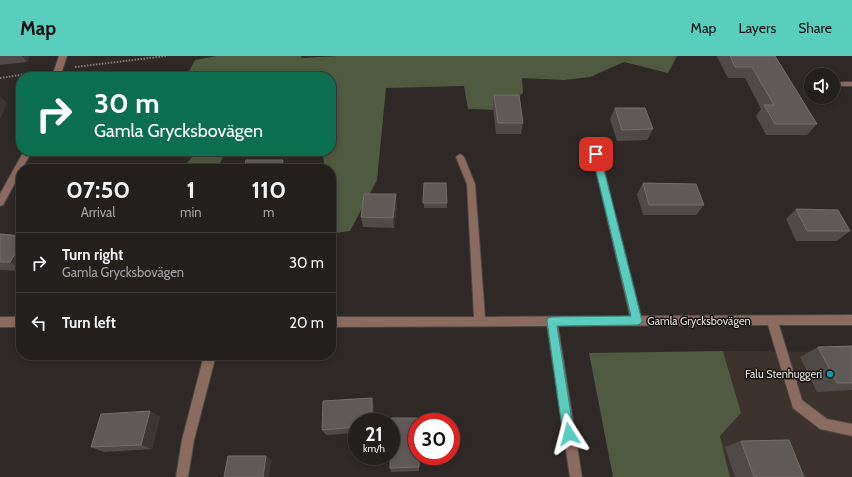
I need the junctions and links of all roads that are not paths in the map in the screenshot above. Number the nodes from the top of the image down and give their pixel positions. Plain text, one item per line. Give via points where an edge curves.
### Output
1 (63, 56) edge
2 (58, 72) edge
3 (840, 84) edge
4 (852, 84) edge
5 (596, 154) dead end
6 (460, 157) dead end
7 (16, 173) edge
8 (0, 202) edge
9 (852, 320) edge
10 (480, 321) junction
11 (552, 321) junction
12 (637, 321) junction
13 (772, 321) junction
14 (0, 322) edge
15 (16, 322) edge
16 (336, 322) edge
17 (209, 360) edge
18 (852, 430) edge
19 (182, 477) edge
20 (576, 477) edge

1 - 2 street
3 - 4 street
5 - 12 street
6 - 10 street via 471,184
7 - 8 street
9 - 13 street, Gamla Grycksbovägen
10 - 11 street, Gamla Grycksbovägen
10 - 16 street, Gamla Grycksbovägen
11 - 12 street, Gamla Grycksbovägen
11 - 20 street
12 - 13 street, Gamla Grycksbovägen
13 - 18 street via 797,404 824,425
14 - 15 street
17 - 19 street via 188,440

